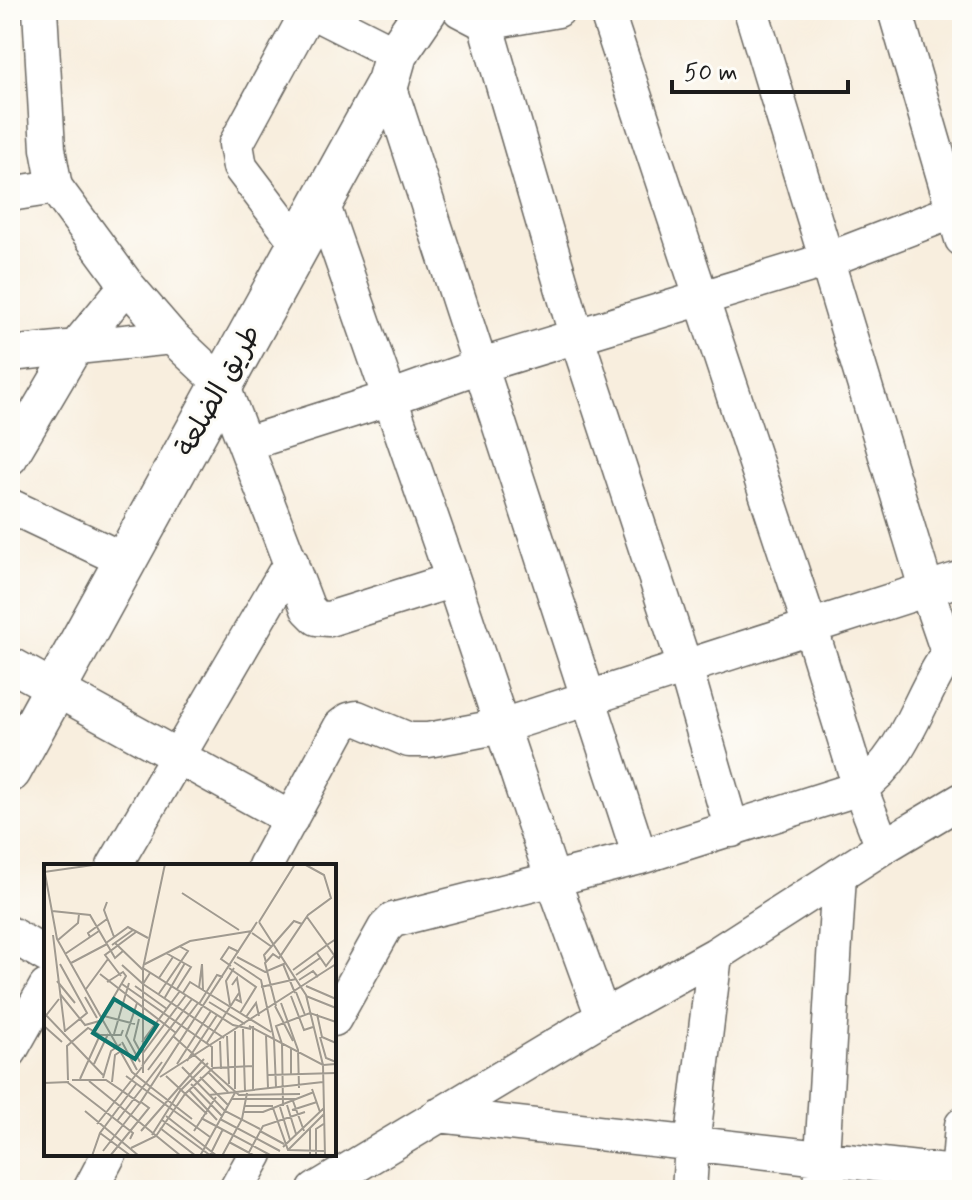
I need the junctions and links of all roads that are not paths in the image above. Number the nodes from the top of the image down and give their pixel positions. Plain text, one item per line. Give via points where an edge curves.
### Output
1 (40, 10) edge
2 (309, 10) edge
3 (426, 10) edge
4 (558, 10) edge
5 (606, 10) edge
6 (751, 10) edge
7 (895, 10) edge
8 (473, 17) edge
9 (392, 68) junction
10 (55, 187) junction
11 (10, 194) edge
12 (322, 203) junction
13 (959, 219) edge
14 (299, 245) junction
15 (827, 260) junction
16 (127, 285) junction
17 (702, 298) junction
18 (172, 337) junction
19 (577, 338) junction
20 (75, 348) junction
21 (10, 354) edge
22 (482, 365) junction
23 (222, 384) junction
24 (390, 398) junction
25 (245, 444) junction
26 (10, 458) edge
27 (10, 506) edge
28 (126, 561) junction
29 (291, 562) junction
30 (962, 578) edge
31 (453, 580) junction
32 (927, 591) junction
33 (811, 629) junction
34 (955, 645) edge
35 (10, 664) edge
36 (685, 667) junction
37 (55, 689) junction
38 (588, 697) junction
39 (502, 726) junction
40 (178, 754) junction
41 (10, 771) edge
42 (860, 788) junction
43 (962, 800) edge
44 (291, 819) junction
45 (732, 830) junction
46 (883, 847) junction
47 (640, 857) junction
48 (115, 864) edge
49 (266, 864) edge
50 (839, 875) junction
51 (553, 880) junction
52 (10, 934) edge
53 (44, 954) edge
54 (715, 955) junction
55 (44, 991) edge
56 (336, 1015) edge
57 (603, 1017) junction
58 (10, 1051) edge
59 (439, 1115) junction
60 (962, 1125) edge
61 (692, 1145) junction
62 (108, 1156) edge
63 (255, 1156) edge
64 (821, 1174) edge
65 (959, 1179) edge
66 (330, 1185) edge
67 (90, 1190) edge
68 (236, 1190) edge
69 (689, 1190) edge

1 - 10 street
2 - 9 street
2 - 14 street via 236,144 240,167
3 - 9 main road, طريق الضلعة
4 - 8 street
5 - 17 street
6 - 15 street
7 - 13 street
8 - 19 street
9 - 12 main road, طريق الضلعة
9 - 22 street
10 - 11 street
10 - 16 street
12 - 14 main road, طريق الضلعة
12 - 24 street
13 - 15 street
14 - 23 main road, طريق الضلعة
15 - 17 street
15 - 32 street
16 - 18 street
16 - 20 street
17 - 19 street
17 - 33 street
18 - 20 street
18 - 23 street
19 - 22 street
19 - 36 street
20 - 21 street
20 - 26 street
22 - 24 street
22 - 38 street
23 - 25 street
23 - 28 main road, طريق الضلعة
24 - 25 street
24 - 31 street
25 - 29 street
27 - 28 street
28 - 37 main road, طريق الضلعة
29 - 31 street via 308,609 317,618 329,619
29 - 40 street
30 - 32 street
31 - 39 street
32 - 33 street
32 - 34 street
33 - 36 street
33 - 42 street
34 - 42 street via 887,765
35 - 37 street
36 - 38 street
36 - 45 street
37 - 40 street
37 - 41 main road, طريق الضلعة
38 - 39 street
38 - 47 street
39 - 44 street via 409,740 357,718 349,720
39 - 51 street
40 - 44 street
40 - 48 street
42 - 45 street
42 - 46 street
43 - 46 street
44 - 49 street
45 - 47 street
46 - 50 street
47 - 51 street
50 - 54 street
50 - 64 street
51 - 56 street via 393,920
51 - 57 street
52 - 53 street
54 - 57 street
54 - 61 street
55 - 58 street
57 - 59 street
59 - 61 street
59 - 66 street
60 - 65 street
61 - 64 street
61 - 69 street
62 - 67 street
63 - 68 street
64 - 65 street

